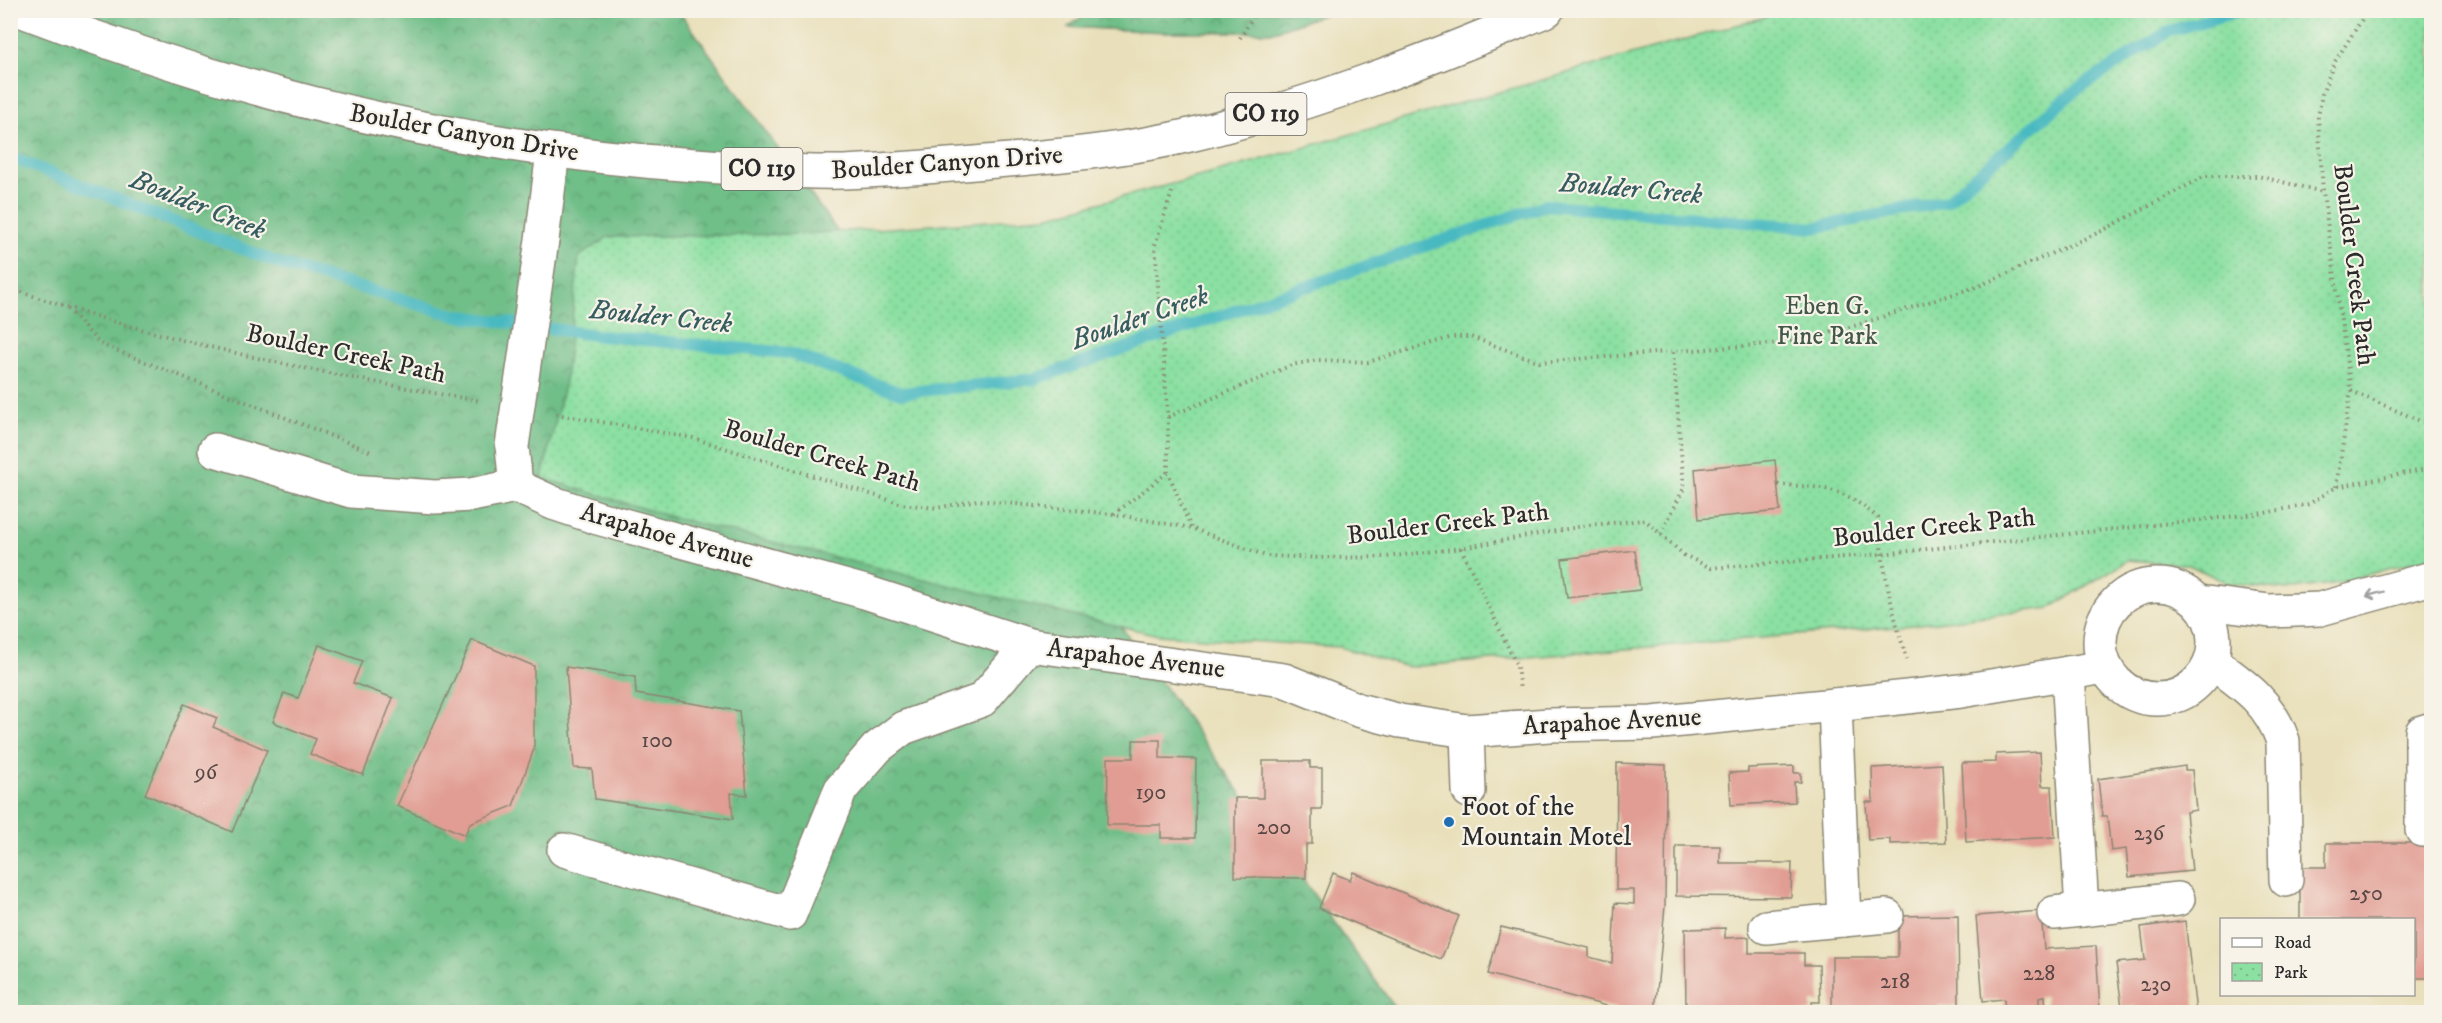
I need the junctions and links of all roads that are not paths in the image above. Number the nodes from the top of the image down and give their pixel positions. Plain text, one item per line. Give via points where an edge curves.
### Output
1 (20, 10) edge
2 (1547, 10) edge
3 (554, 152) junction
4 (215, 450) dead end
5 (516, 486) junction
6 (2432, 578) edge
7 (2199, 602) junction
8 (1029, 645) junction
9 (2211, 662) junction
10 (2105, 667) junction
11 (2068, 673) junction
12 (1835, 705) junction
13 (2432, 729) edge
14 (1467, 731) junction
15 (1469, 791) dead end
16 (2422, 830) dead end
17 (564, 850) dead end
18 (2286, 880) dead end
19 (2178, 899) dead end
20 (1887, 916) dead end
21 (1844, 920) junction
22 (1767, 927) dead end

1 - 3 street, Boulder Canyon Drive / CO 119 via 93,39 268,92 365,116
2 - 3 street, Boulder Canyon Drive / CO 119 via 1413,66 1289,108 1187,136 1081,154 842,172 740,168
3 - 5 street, bridge via 512,446
4 - 5 street via 351,491 435,497
5 - 8 street, Arapahoe Avenue via 597,518 865,592
6 -> 7 street via 2320,609 2270,611
7 - 9 street via 2214,634
7 - 10 street via 2167,585 2132,590 2117,601 2103,624 2100,650
8 - 14 street, Arapahoe Avenue via 1284,680 1358,710 1400,722
8 - 17 street via 982,700 903,728 877,748 841,789 790,914
9 - 10 street via 2197,684 2165,699 2130,693 2115,682
9 - 18 street via 2249,689 2269,710 2283,741
10 - 11 street, Arapahoe Avenue
11 - 12 street, Arapahoe Avenue
11 - 19 street via 2068,911
12 - 14 street, Arapahoe Avenue via 1652,723
12 - 21 street
13 - 16 street via 2422,732
14 - 15 street
20 - 21 street
21 - 22 street

